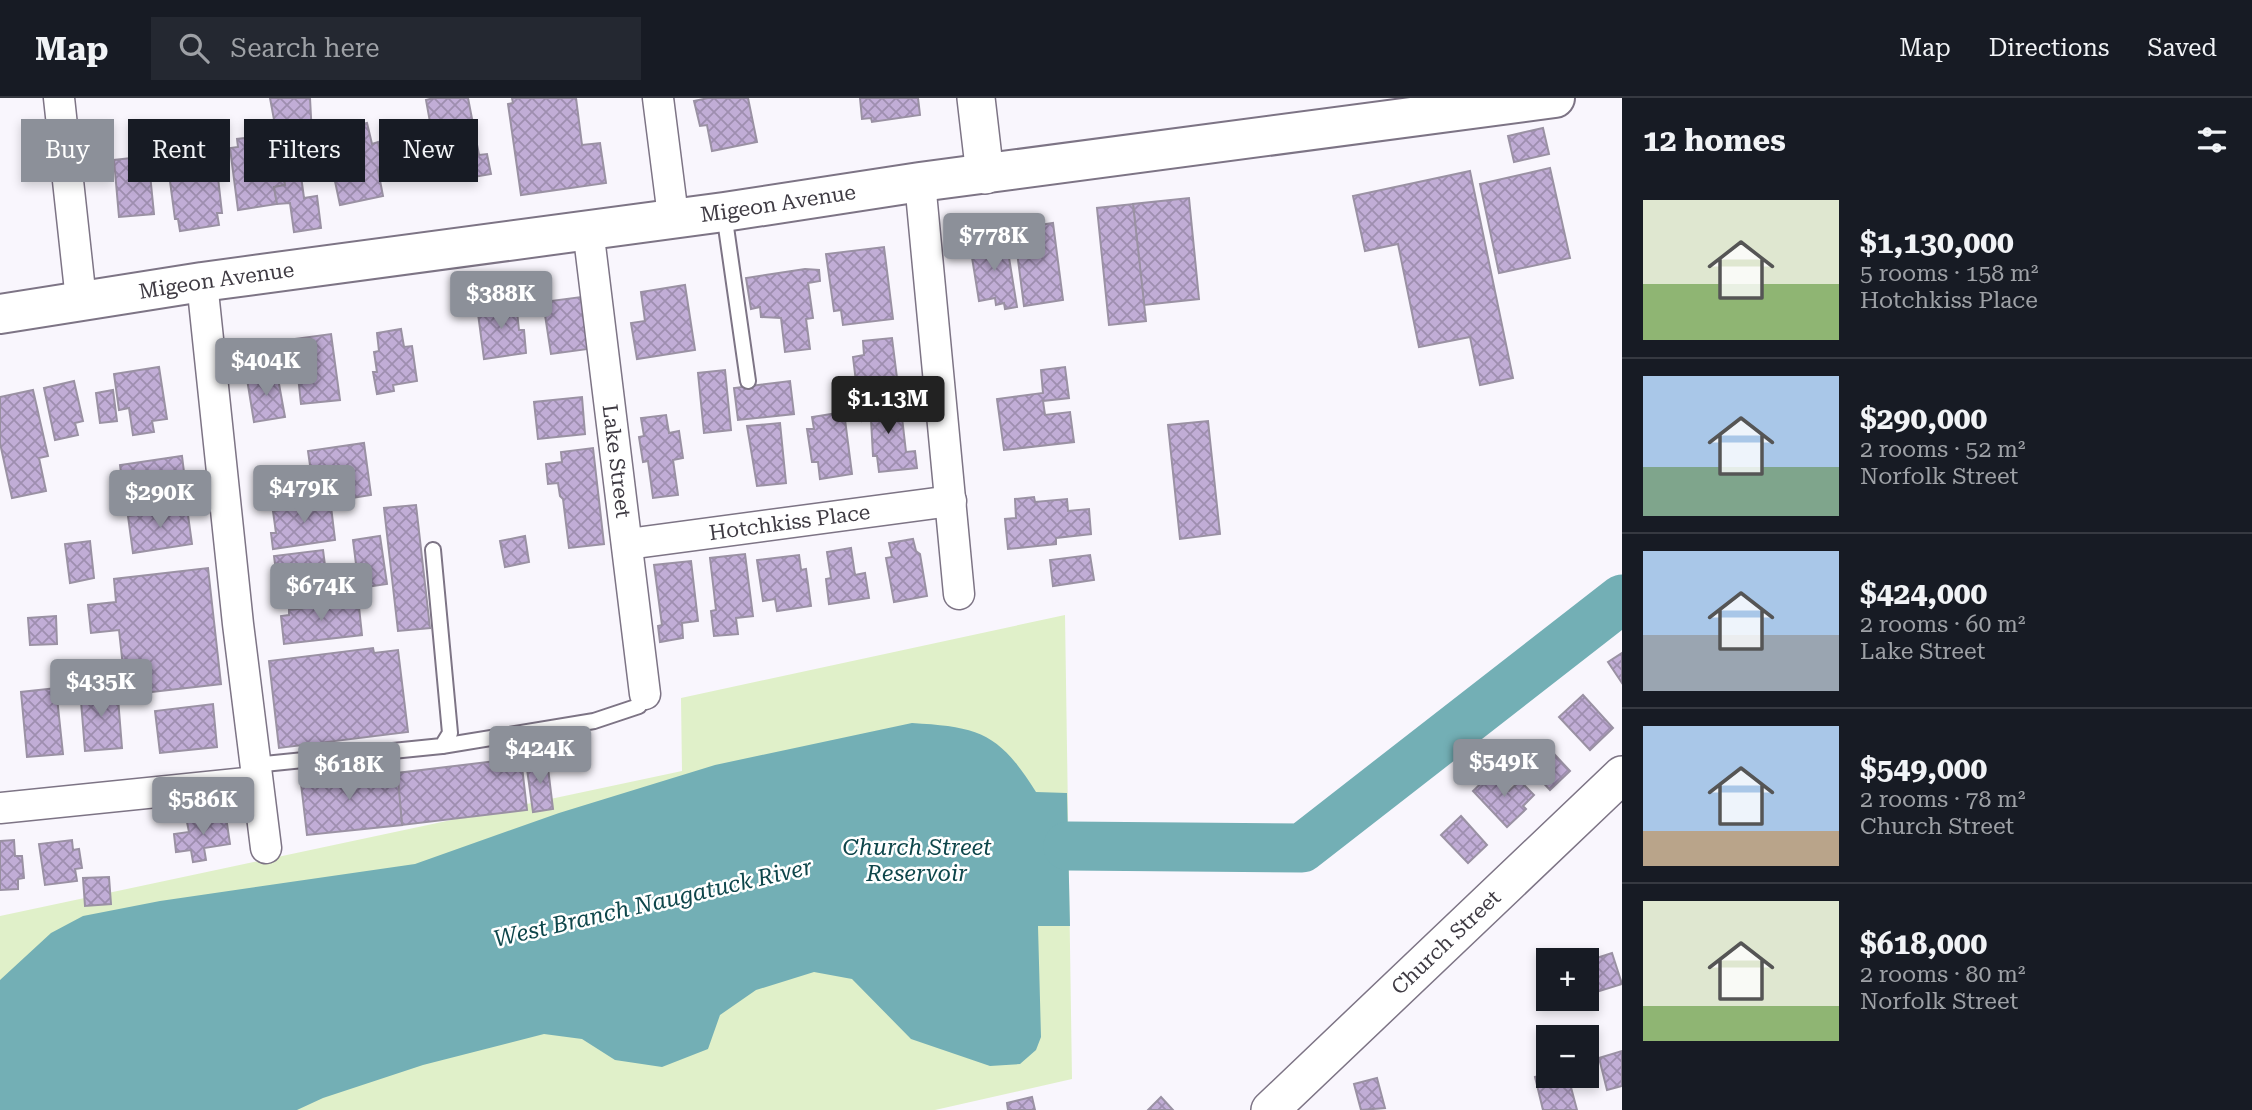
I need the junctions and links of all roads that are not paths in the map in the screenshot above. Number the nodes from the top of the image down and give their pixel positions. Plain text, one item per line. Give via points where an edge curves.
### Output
1 (59, 98) edge
2 (658, 98) edge
3 (976, 98) edge
4 (1555, 98) edge
5 (985, 174) junction
6 (920, 182) junction
7 (724, 212) junction
8 (673, 216) junction
9 (588, 229) junction
10 (202, 282) junction
11 (81, 300) junction
12 (0, 314) edge
13 (748, 381) dead end
14 (951, 501) junction
15 (628, 544) junction
16 (433, 550) dead end
17 (959, 594) dead end
18 (645, 694) joint
19 (442, 746) junction
20 (255, 774) junction
21 (1622, 775) edge
22 (0, 808) edge
23 (266, 848) dead end
24 (1270, 1110) edge

1 - 11 street
2 - 8 street
3 - 5 street
4 - 5 main road, Migeon Avenue
5 - 6 main road, Migeon Avenue
6 - 7 main road, Migeon Avenue
6 - 14 street
7 - 8 main road, Migeon Avenue
7 - 13 lane
8 - 9 main road, Migeon Avenue
9 - 10 main road, Migeon Avenue
9 - 15 street, Lake Street
10 - 11 main road, Migeon Avenue
10 - 20 street
11 - 12 main road, Migeon Avenue
14 - 15 street, Hotchkiss Place
14 - 17 street
15 - 18 street, Lake Street
16 - 19 lane via 450,733
18 - 19 lane via 639,706 594,721
19 - 20 lane
20 - 22 street
20 - 23 street
21 - 24 street, Church Street

